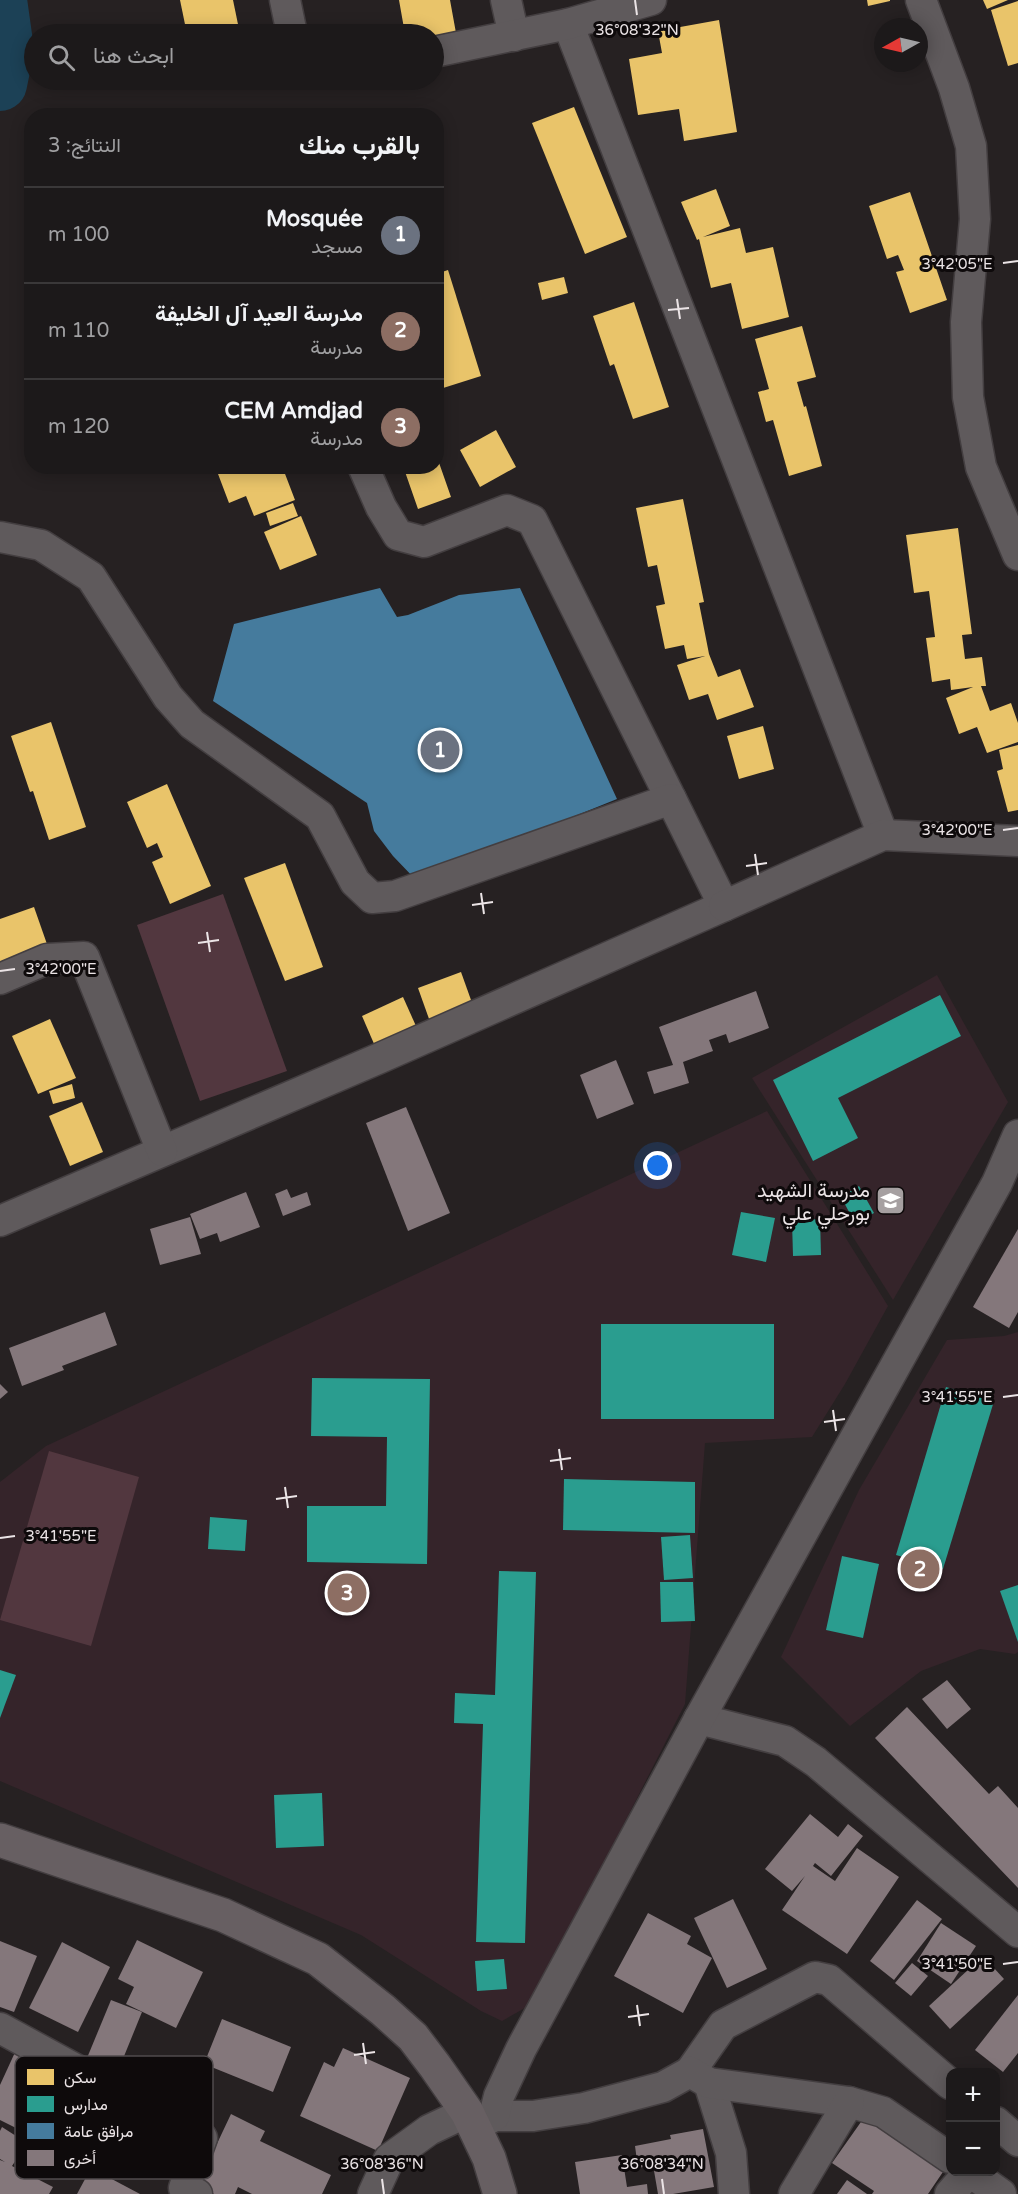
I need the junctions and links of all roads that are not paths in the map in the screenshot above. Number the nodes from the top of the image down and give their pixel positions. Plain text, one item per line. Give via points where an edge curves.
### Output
1 (285, 0) edge
2 (506, 0) edge
3 (651, 0) edge
4 (921, 0) edge
5 (290, 24) edge
6 (568, 24) junction
7 (514, 36) junction
8 (444, 50) edge
9 (367, 474) edge
10 (0, 537) edge
11 (1018, 555) edge
12 (671, 799) junction
13 (883, 835) junction
14 (1018, 841) edge
15 (724, 906) junction
16 (0, 979) edge
17 (1018, 1135) edge
18 (162, 1151) junction
19 (1007, 1187) edge
20 (0, 1221) edge
21 (699, 1719) junction
22 (0, 1840) edge
23 (1018, 1932) edge
24 (0, 2028) edge
25 (51, 2056) edge
26 (699, 2077) junction
27 (946, 2080) edge
28 (849, 2102) junction
29 (479, 2118) junction
30 (1000, 2125) edge
31 (1018, 2141) edge
32 (946, 2155) edge
33 (966, 2176) edge
34 (976, 2176) edge
35 (187, 2179) edge
36 (736, 2193) edge
37 (197, 2194) edge
38 (373, 2194) edge
39 (500, 2194) edge
40 (794, 2194) edge
41 (950, 2194) edge
42 (1001, 2194) edge

1 - 5 street
2 - 7 street
3 - 6 street
4 - 11 street via 971,146 975,219 966,322 968,397 981,467
6 - 7 street
6 - 13 street
7 - 8 street
9 - 12 street via 398,534 423,542 507,510 532,520
10 - 12 street via 40,545 91,577 168,697 192,724 320,816 355,882 372,898 395,896
12 - 15 street
13 - 14 street
13 - 15 street
15 - 18 street
16 - 18 street via 47,959 84,957
17 - 19 street
18 - 20 street
19 - 21 street
21 - 23 street via 785,1741 816,1762
21 - 29 street via 521,2049 499,2097
22 - 29 main road via 223,1915 318,1959 413,2037
24 - 25 street
26 - 27 street via 723,2025 815,1977 829,1980
26 - 28 street
26 - 29 street via 584,2108 532,2116
26 - 36 street via 730,2153
28 - 32 street via 883,2112
28 - 40 street
29 - 38 street via 429,2130 389,2159
29 - 39 main road
30 - 31 street
33 - 41 street
34 - 42 street
35 - 37 street via 184,2188

